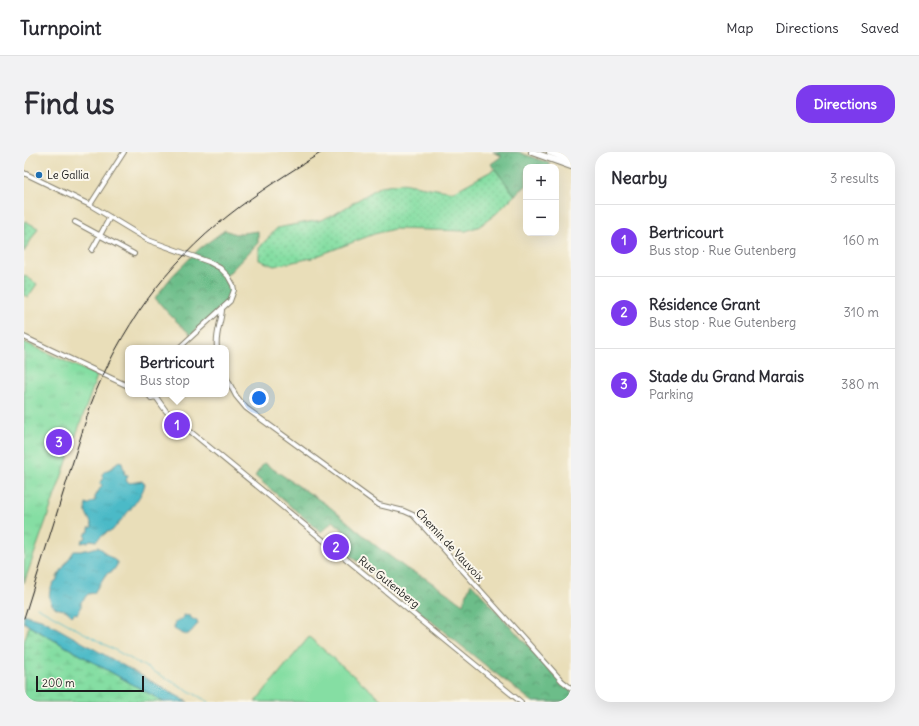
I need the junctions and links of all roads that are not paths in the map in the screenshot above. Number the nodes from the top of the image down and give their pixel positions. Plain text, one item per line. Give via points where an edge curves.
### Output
1 (124, 152) edge
2 (532, 152) edge
3 (550, 152) edge
4 (571, 160) edge
5 (571, 166) edge
6 (24, 173) edge
7 (90, 205) junction
8 (110, 217) junction
9 (75, 222) dead end
10 (99, 236) junction
11 (92, 250) dead end
12 (134, 254) dead end
13 (222, 310) junction
14 (24, 337) edge
15 (182, 345) edge
16 (217, 345) edge
17 (229, 383) edge
18 (125, 385) edge
19 (158, 397) edge
20 (571, 688) edge
21 (521, 702) edge

1 - 7 street
2 - 5 highway
3 - 4 highway
6 - 7 street
7 - 8 street
8 - 10 street
8 - 13 street via 148,240 220,268 233,285 230,301
9 - 10 street
10 - 11 street
10 - 12 street
13 - 15 street
13 - 16 street
14 - 18 street
17 - 20 street, Chemin de Vauvoix via 246,408 379,505 413,515
19 - 21 street, Rue Gutenberg via 166,411

